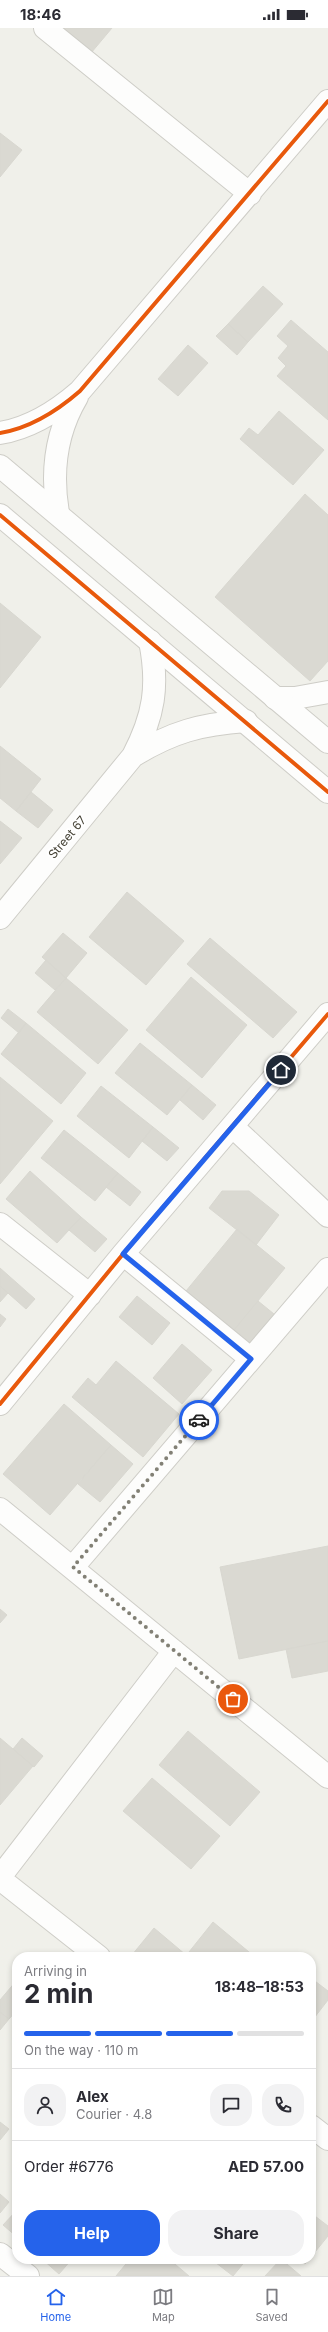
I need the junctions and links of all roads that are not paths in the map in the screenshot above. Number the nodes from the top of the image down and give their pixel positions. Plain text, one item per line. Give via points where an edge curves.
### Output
1 (45, 28) edge
2 (328, 101) edge
3 (250, 194) junction
4 (80, 391) junction
5 (0, 433) edge
6 (0, 466) edge
7 (58, 514) junction
8 (0, 515) edge
9 (150, 641) junction
10 (328, 692) edge
11 (275, 698) junction
12 (246, 722) junction
13 (328, 742) edge
14 (133, 756) junction
15 (328, 792) edge
16 (2, 910) edge
17 (328, 1014) edge
18 (233, 1127) junction
19 (328, 1216) edge
20 (0, 1224) edge
21 (123, 1254) junction
22 (328, 1269) edge
23 (90, 1295) junction
24 (251, 1359) junction
25 (0, 1404) edge
26 (0, 1509) edge
27 (73, 1567) junction
28 (174, 1651) junction
29 (328, 1776) edge
30 (0, 1878) edge
31 (93, 1952) edge
32 (316, 2130) edge
33 (328, 2139) edge
34 (0, 2254) edge
35 (12, 2263) edge
36 (13, 2264) edge
37 (28, 2276) edge

1 - 3 street
2 - 3 street
3 - 4 street
4 - 5 street via 46,417
4 - 7 street via 67,416 56,450 54,492
6 - 7 street
7 - 11 street
8 - 9 street
9 - 12 street
9 - 14 street via 155,689 152,712
10 - 11 street via 295,698
11 - 13 street
12 - 14 street via 216,723 187,729 159,740
12 - 15 street
14 - 16 street, Street 67
17 - 18 street
18 - 19 street
18 - 21 street
20 - 23 street
21 - 23 street
21 - 24 street
22 - 24 street
23 - 25 street
24 - 27 street
26 - 27 street
27 - 28 street
28 - 29 street
28 - 30 street
30 - 31 street
32 - 33 street
34 - 35 street
36 - 37 street

